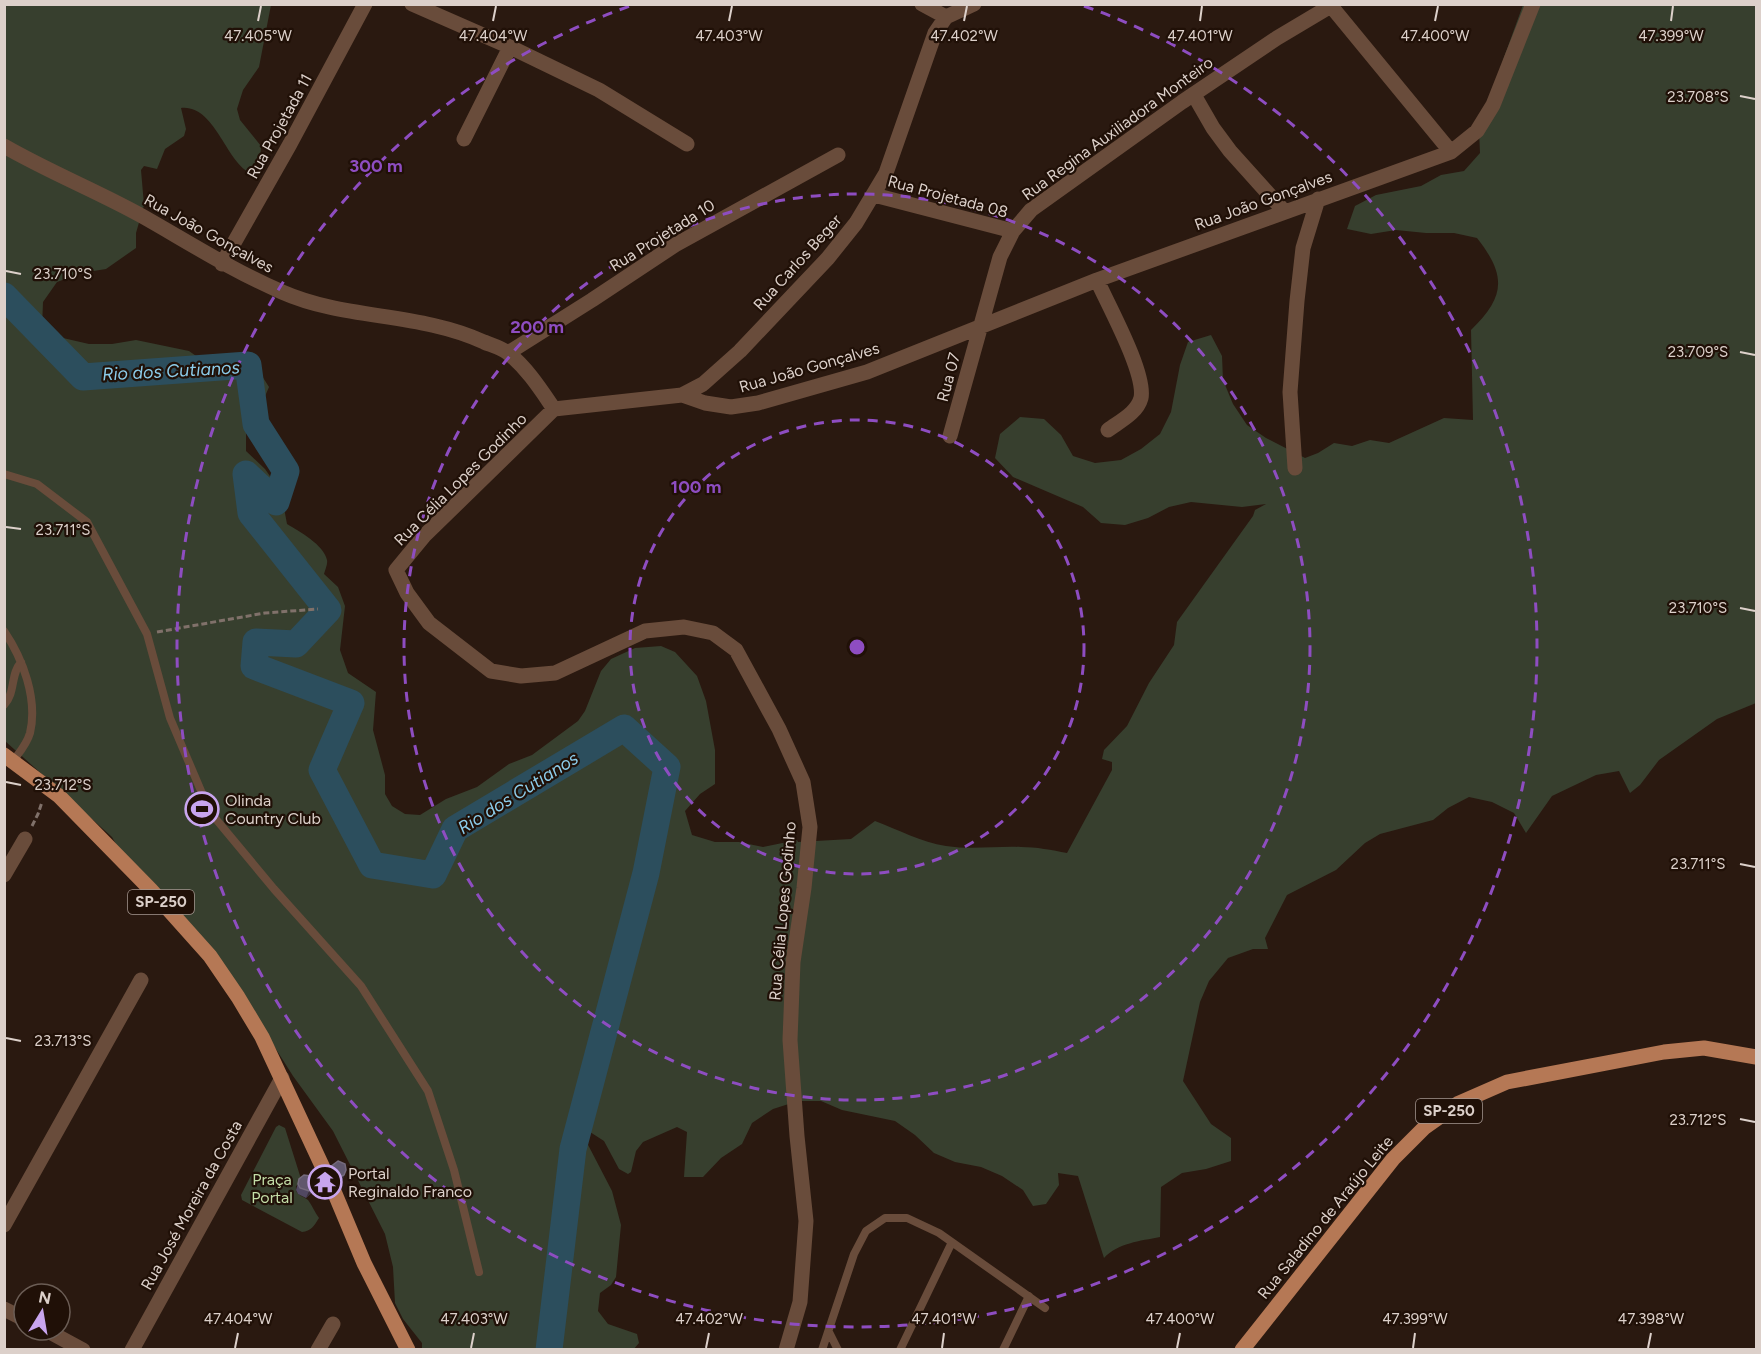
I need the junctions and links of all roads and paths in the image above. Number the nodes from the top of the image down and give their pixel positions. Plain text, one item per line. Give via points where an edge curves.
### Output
1 (365, 4) edge
2 (412, 4) edge
3 (921, 4) edge
4 (974, 4) edge
5 (1533, 4) edge
6 (1332, 5) edge
7 (946, 17) junction
8 (510, 47) junction
9 (1194, 94) junction
10 (464, 139) dead end
11 (687, 144) dead end
12 (4, 146) edge
13 (1451, 152) junction
14 (838, 155) dead end
15 (874, 195) junction
16 (1318, 199) junction
17 (1284, 211) junction
18 (1013, 231) junction
19 (222, 264) junction
20 (1097, 280) junction
21 (980, 328) junction
22 (508, 353) junction
23 (682, 395) junction
24 (555, 409) junction
25 (1108, 430) dead end
26 (950, 436) dead end
27 (1294, 468) dead end
28 (4, 474) edge
29 (318, 609) dead end
30 (4, 631) edge
31 (147, 634) junction
32 (21, 662) junction
33 (4, 705) edge
34 (9, 758) edge
35 (45, 785) junction
36 (25, 839) joint
37 (4, 875) edge
38 (141, 980) dead end
39 (1756, 1056) edge
40 (282, 1078) junction
41 (324, 1170) edge
42 (333, 1189) dead end
43 (4, 1225) edge
44 (952, 1242) junction
45 (479, 1272) dead end
46 (1029, 1296) junction
47 (1045, 1308) dead end
48 (333, 1324) dead end
49 (830, 1332) junction
50 (68, 1342) edge
51 (83, 1350) edge
52 (132, 1350) edge
53 (318, 1350) edge
54 (408, 1350) edge
55 (786, 1350) edge
56 (822, 1350) edge
57 (838, 1350) edge
58 (900, 1350) edge
59 (1003, 1350) edge
60 (1242, 1350) edge

1 - 19 street, Rua Projetada 11
2 - 8 street
3 - 7 street
4 - 7 street
5 - 13 street, Rua João Gonçalves via 1493,105 1477,131
6 - 9 street, Rua Regina Auxiliadora Monteiro
6 - 13 street
7 - 15 street, Rua Carlos Beger via 935,33 886,173
8 - 10 street
8 - 11 street via 599,90
9 - 17 street via 1230,151
9 - 18 street, Rua Regina Auxiliadora Monteiro via 1031,210
12 - 19 street, Rua João Gonçalves via 140,215
13 - 16 street, Rua João Gonçalves
14 - 22 street, Rua Projetada 10 via 675,245
15 - 18 street, Rua Projetada 08
15 - 23 street, Rua Carlos Beger via 828,258 740,351 703,384
16 - 17 street, Rua João Gonçalves
16 - 27 street via 1303,248 1297,301 1290,392
17 - 20 street, Rua João Gonçalves
18 - 21 street, Rua Regina Auxiliadora Monteiro via 1000,258
19 - 22 street, Rua João Gonçalves via 332,308 405,318 463,332
20 - 21 street, Rua João Gonçalves
20 - 25 street via 1141,384 1140,399 1133,411
21 - 23 street, Rua João Gonçalves via 867,372 758,403 731,407
21 - 26 street, Rua 07
22 - 24 street, Rua João Gonçalves
23 - 24 street, Rua João Gonçalves
24 - 55 street, Rua Célia Lopes Godinho via 424,536 396,570 429,623 491,671 521,676 555,673 645,631 684,627 713,633 736,651 779,729 803,782 810,827 793,962 790,1040 806,1221 800,1302
28 - 31 lane via 37,483 87,522
29 - 31 path via 265,613
30 - 32 lane
31 - 45 lane via 170,718 210,812 361,986 428,1091 454,1170
32 - 33 lane via 12,693
32 - 34 lane via 31,695 31,724 26,743
34 - 35 main road, SP-250
35 - 36 path via 39,814
35 - 40 main road, SP-250 via 110,847 210,956 262,1037
36 - 37 street
38 - 43 street
39 - 60 main road, Rua Saladino de Araújo Leite / SP-250 via 1704,1048 1664,1052 1507,1082 1459,1103 1425,1127 1393,1159
40 - 41 main road, SP-250
40 - 52 street, Rua José Moreira da Costa
42 - 54 main road via 364,1263
44 - 46 lane
44 - 49 lane via 908,1218 885,1218 866,1231 854,1254
44 - 58 lane
46 - 47 lane
46 - 59 lane
48 - 53 street
49 - 56 lane
49 - 57 lane
50 - 51 street

